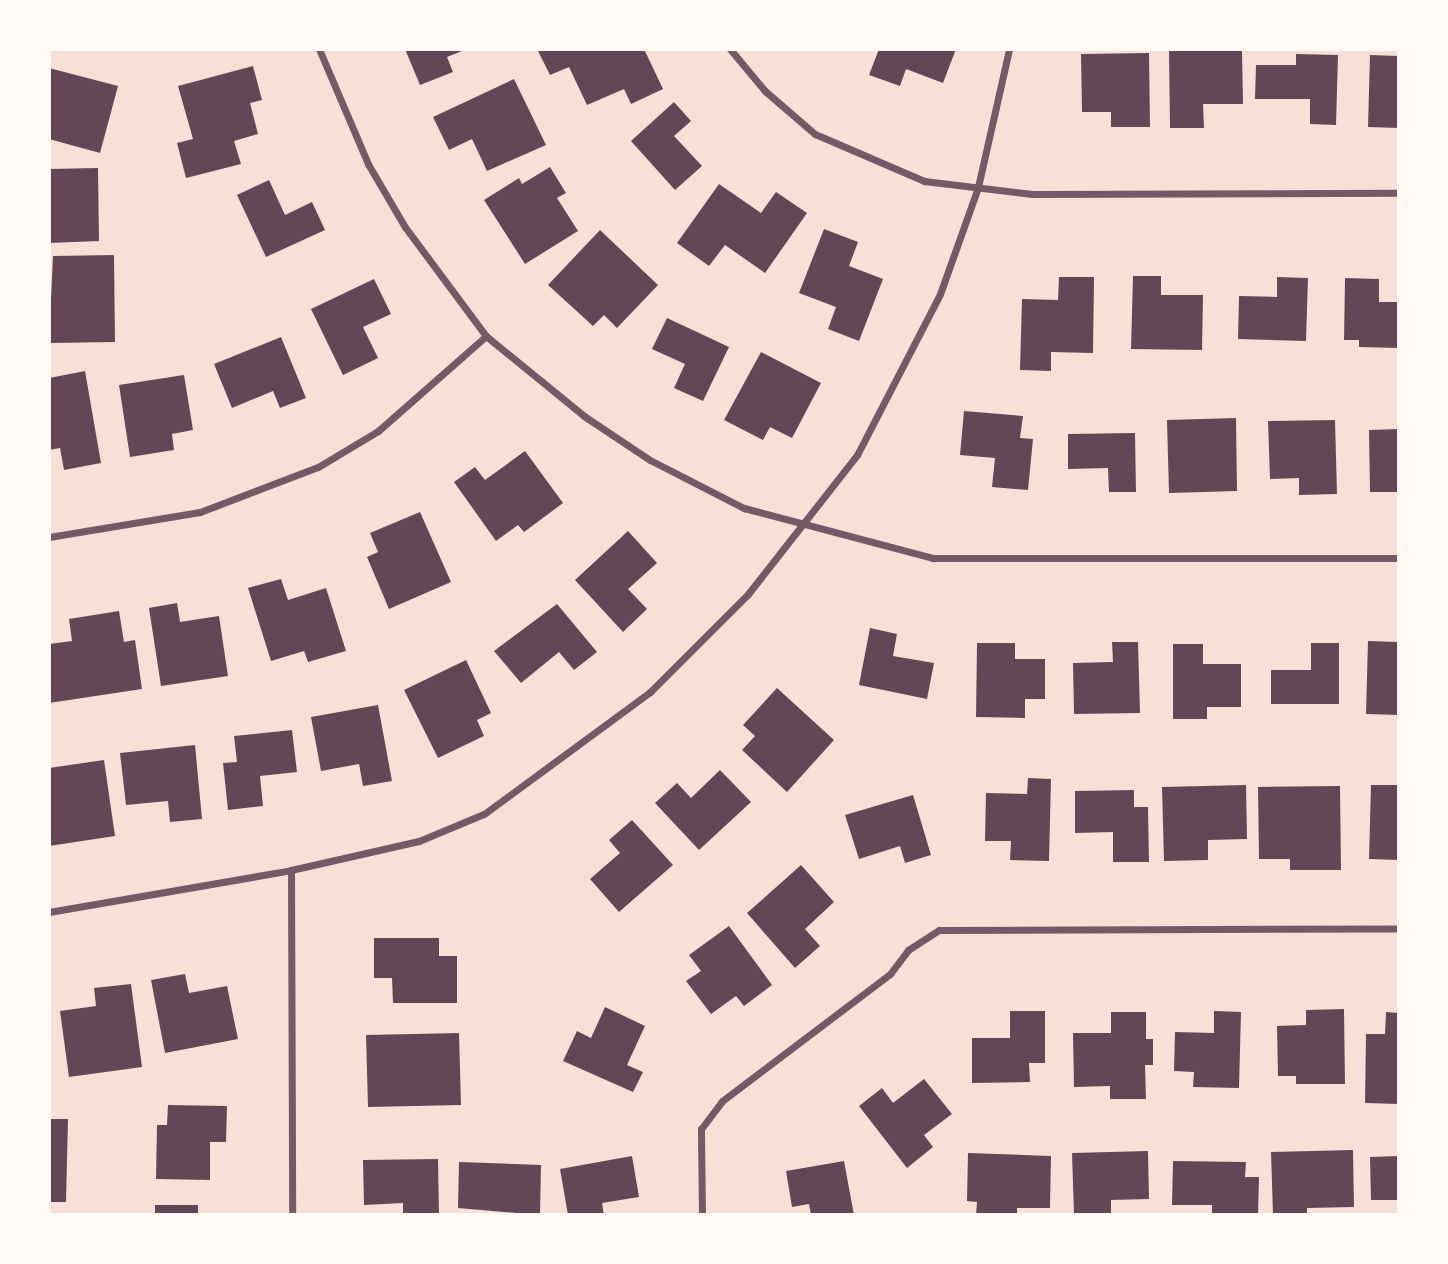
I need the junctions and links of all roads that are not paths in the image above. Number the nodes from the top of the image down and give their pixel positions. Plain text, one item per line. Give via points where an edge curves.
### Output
1 (319, 49) edge
2 (730, 49) edge
3 (1009, 49) edge
4 (978, 187) junction
5 (1399, 193) edge
6 (486, 335) junction
7 (804, 524) junction
8 (49, 537) edge
9 (1399, 558) edge
10 (290, 870) junction
11 (49, 912) edge
12 (1399, 928) edge
13 (292, 1215) edge
14 (702, 1215) edge

1 - 6 street via 368,164 405,227
2 - 4 street via 765,91 814,134 924,181
3 - 4 street
4 - 5 street via 1032,194
4 - 7 street via 928,319 857,455
6 - 7 street via 584,416 650,460 744,508
6 - 8 street via 379,430 318,467 201,512
7 - 9 street via 933,558
7 - 10 street via 748,594 650,692 484,814 419,841
10 - 11 street
10 - 13 street
12 - 14 street via 939,930 908,950 890,974 722,1101 701,1129

